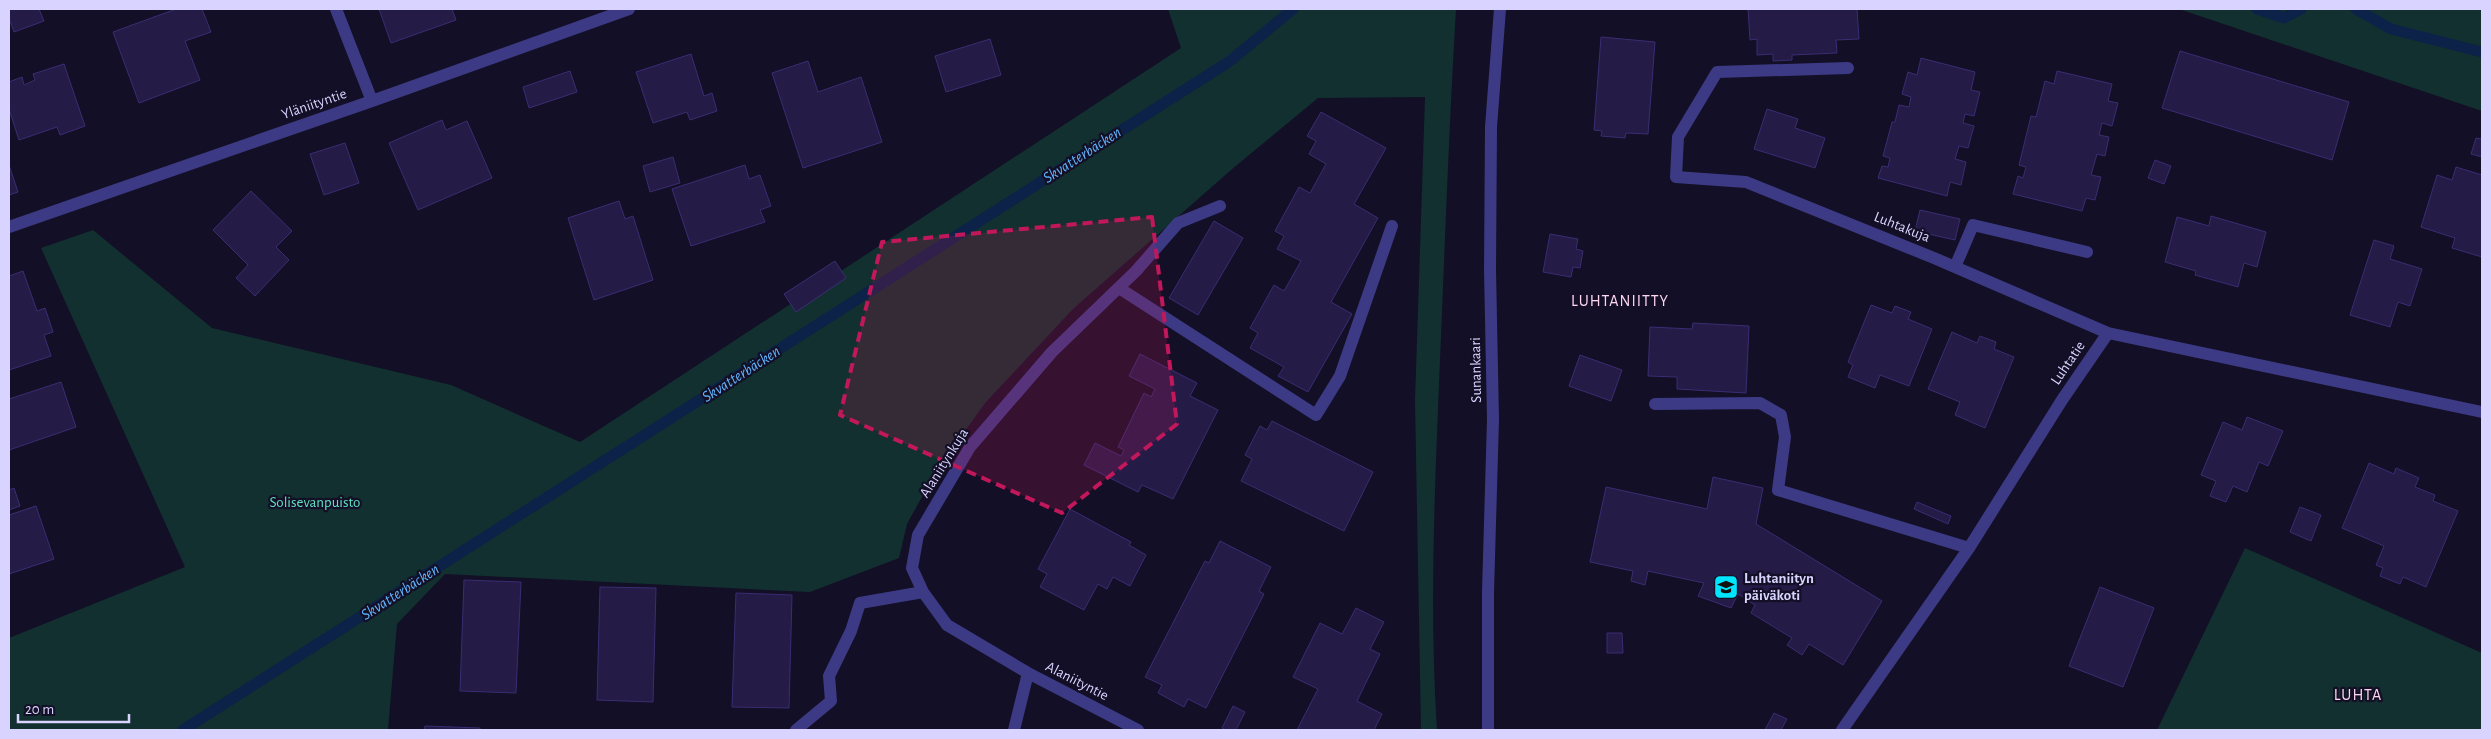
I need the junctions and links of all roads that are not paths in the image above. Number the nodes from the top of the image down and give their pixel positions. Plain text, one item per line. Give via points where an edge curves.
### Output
1 (336, 9) edge
2 (629, 9) edge
3 (1500, 9) edge
4 (1848, 68) dead end
5 (372, 101) junction
6 (1220, 206) dead end
7 (9, 226) edge
8 (1392, 226) dead end
9 (2086, 252) dead end
10 (1955, 267) junction
11 (1119, 288) junction
12 (2108, 333) junction
13 (1655, 404) dead end
14 (2482, 412) edge
15 (1970, 548) junction
16 (923, 592) junction
17 (1028, 673) junction
18 (796, 730) edge
19 (1014, 730) edge
20 (1138, 730) edge
21 (1488, 730) edge
22 (1842, 730) edge

1 - 5 street
2 - 5 street, Yläniityntie
3 - 21 street, Sunankaari via 1491,127 1493,419
4 - 10 street, Luhtakuja via 1717,72 1678,137 1676,177 1746,182
5 - 7 street, Yläniityntie
6 - 11 street, Alaniitynkuja via 1178,223
8 - 11 street via 1340,376 1316,415
9 - 10 street via 1973,225
10 - 12 street, Luhtakuja
11 - 16 street, Alaniitynkuja via 1052,352 970,447 918,535 912,568
12 - 14 street
12 - 15 street, Luhtatie via 2062,400
13 - 15 street via 1760,403 1781,415 1785,437 1778,490
15 - 22 street, Luhtatie
16 - 17 street, Alaniitynkuja via 947,625
16 - 18 street via 860,603 851,631 829,676 831,701
17 - 19 street, Alaniityntie
17 - 20 street, Alaniityntie

